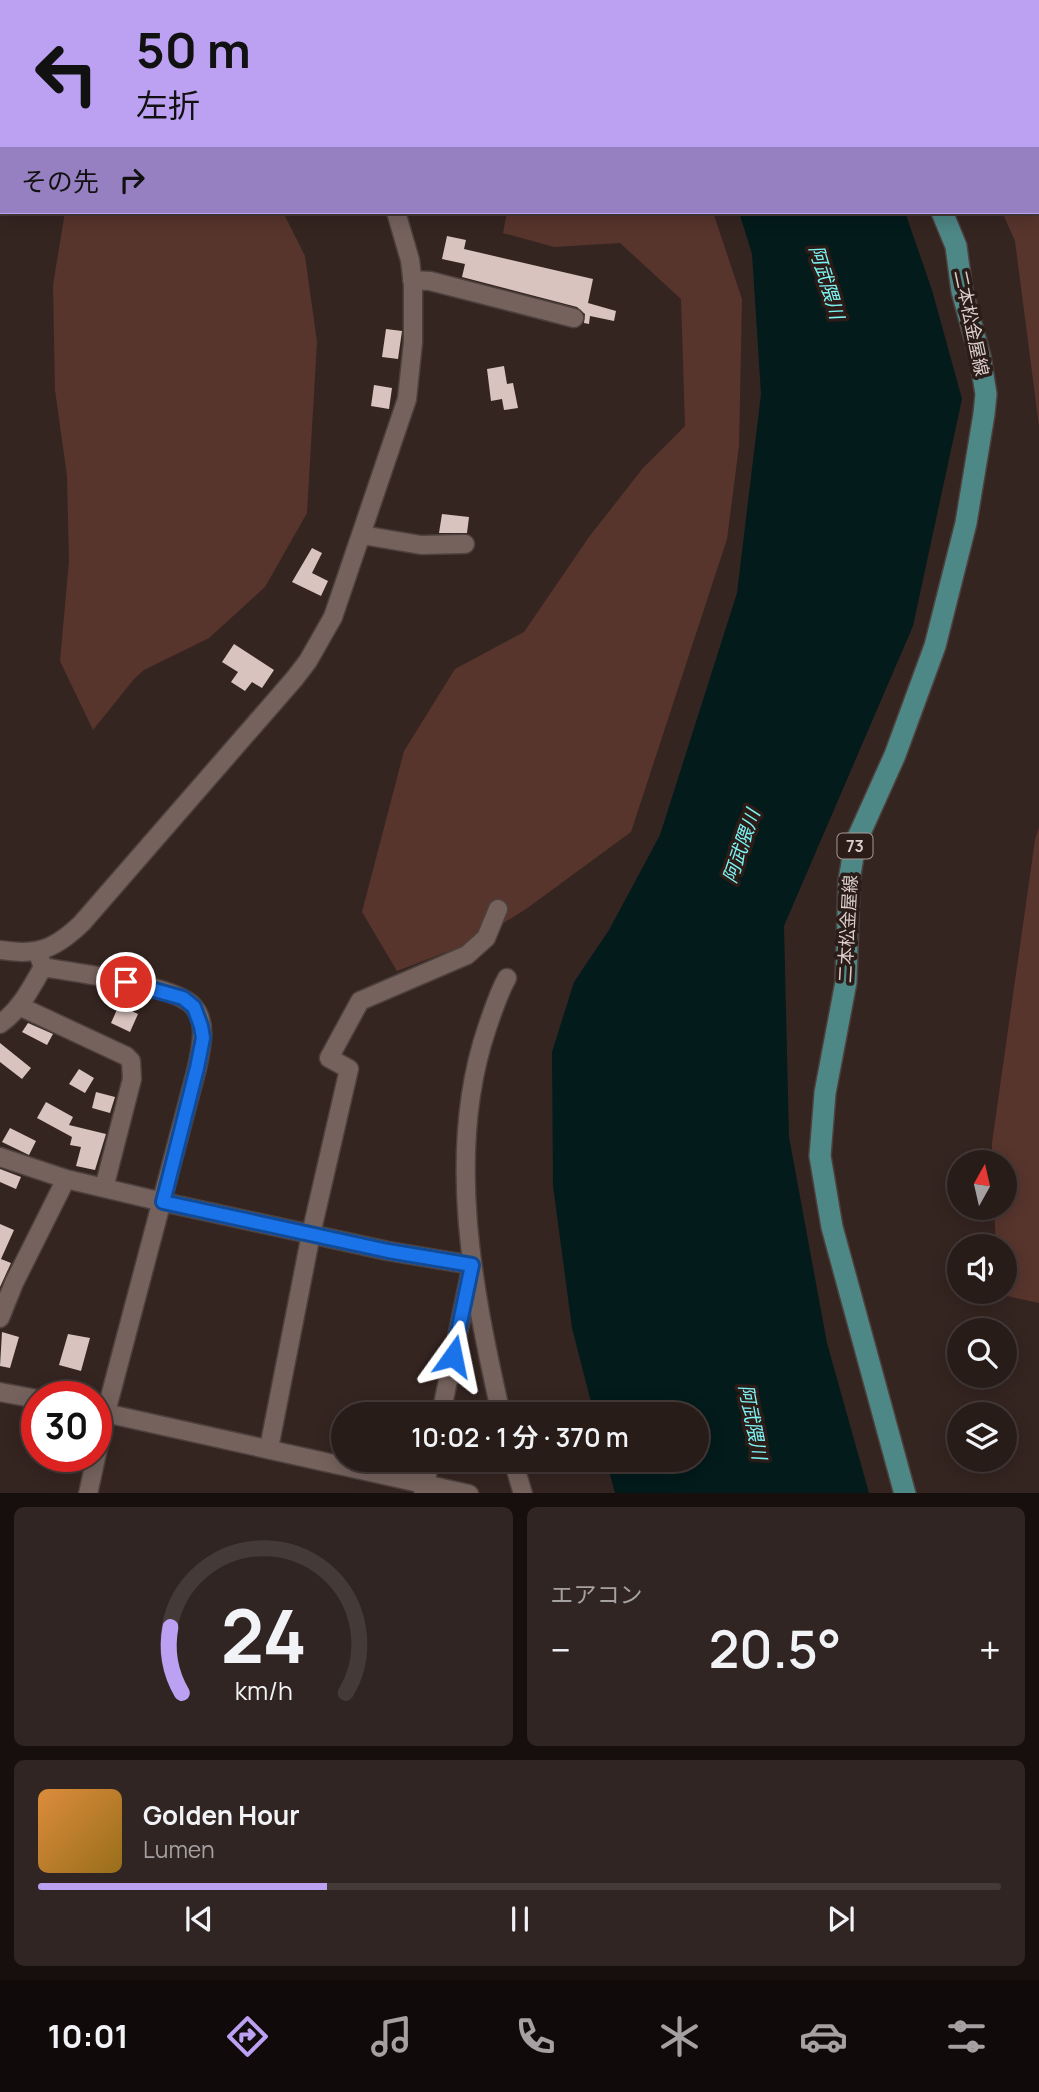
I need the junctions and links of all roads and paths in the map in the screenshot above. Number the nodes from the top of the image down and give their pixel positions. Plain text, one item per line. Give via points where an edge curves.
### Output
1 (397, 214) edge
2 (943, 214) edge
3 (412, 280) junction
4 (574, 318) dead end
5 (362, 535) junction
6 (465, 544) dead end
7 (498, 909) dead end
8 (0, 950) edge
9 (40, 960) junction
10 (507, 978) dead end
11 (19, 1006) junction
12 (0, 1024) edge
13 (0, 1157) edge
14 (66, 1179) junction
15 (104, 1188) junction
16 (163, 1202) junction
17 (311, 1234) junction
18 (472, 1265) junction
19 (0, 1318) edge
20 (110, 1381) edge
21 (0, 1392) edge
22 (21, 1396) edge
23 (443, 1402) edge
24 (498, 1402) edge
25 (112, 1413) edge
26 (269, 1448) junction
27 (91, 1472) edge
28 (517, 1472) edge
29 (424, 1489) edge
30 (88, 1493) edge
31 (469, 1493) edge
32 (523, 1493) edge
33 (905, 1493) edge

1 - 3 street
2 - 33 main road, 二本松金屋線 / 73 via 956,246 962,291 980,358 985,414 966,523 935,646 895,755 855,844 849,881 846,982 825,1093 820,1156 832,1227
3 - 4 street
3 - 5 street via 414,342 407,399
5 - 6 street via 421,545
5 - 9 street via 333,617 308,661 89,916
7 - 17 street via 486,938 467,955 360,1001 329,1058 349,1069
8 - 9 street
9 - 11 street
9 - 16 street via 169,992 194,1007 203,1038
10 - 18 street via 475,1067 470,1103 466,1149
11 - 12 street
11 - 15 street via 131,1061 132,1079
13 - 14 street
14 - 15 street
14 - 19 street
15 - 16 street
16 - 17 street
16 - 20 street
17 - 18 street
17 - 26 street
18 - 23 street
18 - 24 street
21 - 22 street
25 - 26 street
26 - 29 street
27 - 30 street
28 - 32 street
29 - 31 street

